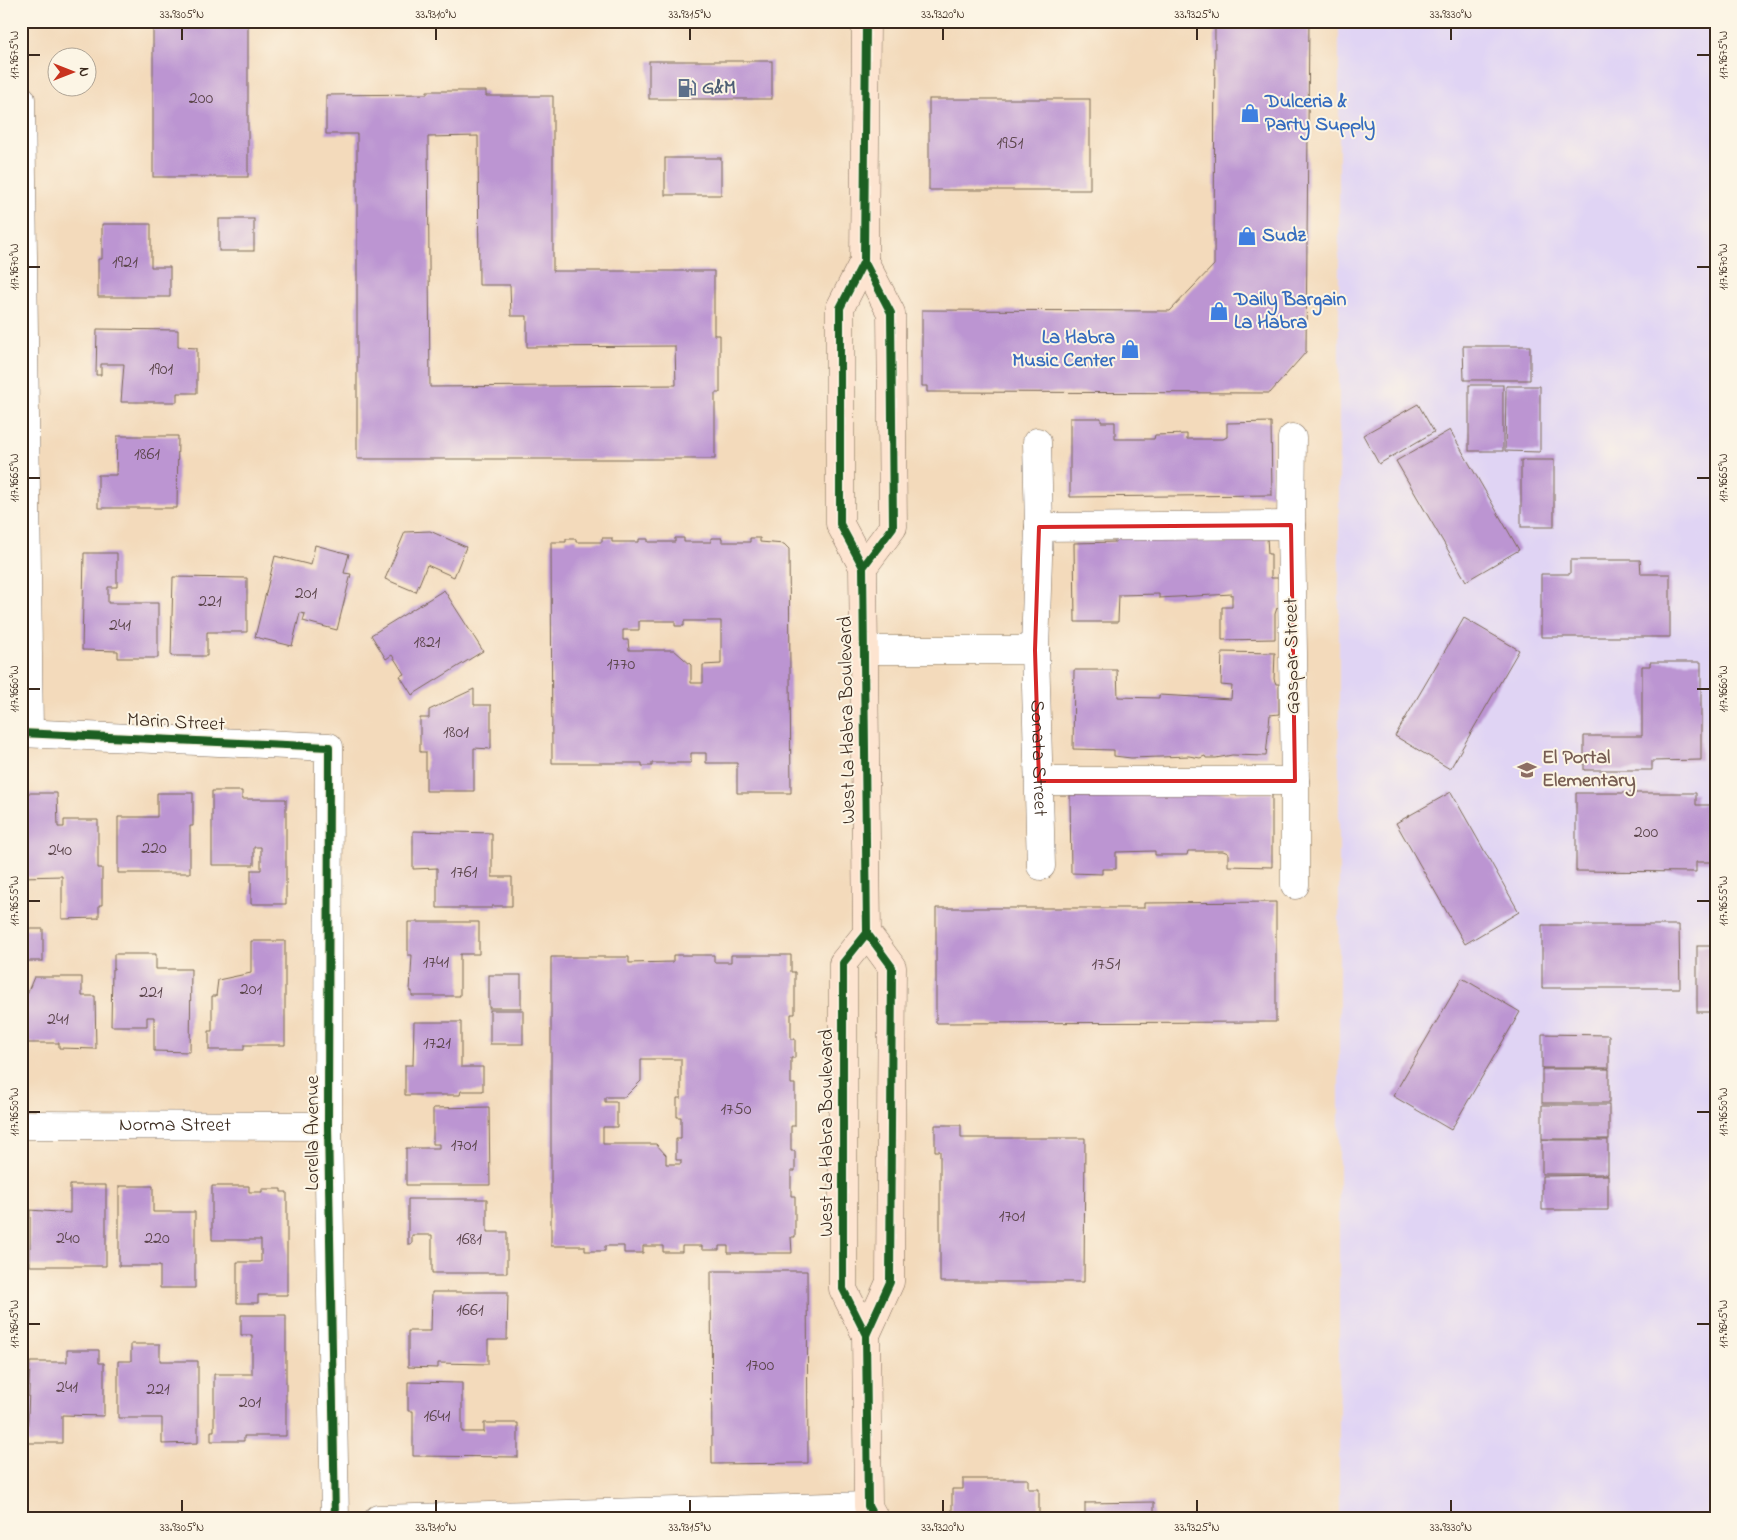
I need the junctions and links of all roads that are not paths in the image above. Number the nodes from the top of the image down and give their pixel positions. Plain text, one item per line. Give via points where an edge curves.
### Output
1 (866, 21) edge
2 (21, 99) edge
3 (864, 261) junction
4 (1292, 438) dead end
5 (1037, 442) dead end
6 (1291, 525) junction
7 (1039, 527) junction
8 (863, 567) junction
9 (864, 650) junction
10 (1035, 650) junction
11 (25, 733) edge
12 (330, 746) joint
13 (1039, 781) junction
14 (1295, 781) junction
15 (1041, 866) dead end
16 (1295, 885) dead end
17 (867, 933) junction
18 (21, 1125) edge
19 (328, 1126) junction
20 (866, 1335) junction
21 (868, 1514) edge
22 (335, 1519) edge
23 (378, 1519) edge

1 - 3 main road, West La Habra Boulevard
2 - 11 street
3 - 8 main road, West La Habra Boulevard via 840,308 840,524
3 - 8 main road, West La Habra Boulevard via 890,313 893,527
4 - 6 street, Gaspar Street
5 - 7 street, Sonata Street
6 - 7 street
6 - 14 street, Gaspar Street
7 - 10 street, Sonata Street
8 - 9 main road, West La Habra Boulevard
9 - 10 street
9 - 17 main road, West La Habra Boulevard
10 - 13 street, Sonata Street
11 - 12 street, Marin Street
12 - 19 street, Lorella Avenue
13 - 14 street
13 - 15 street, Sonata Street
14 - 16 street, Gaspar Street
17 - 20 main road, West La Habra Boulevard via 892,967 890,1282
17 - 20 main road, West La Habra Boulevard via 843,963 843,1289
18 - 19 street, Norma Street
19 - 22 street, Lorella Avenue
20 - 21 main road, West La Habra Boulevard
21 - 23 street

